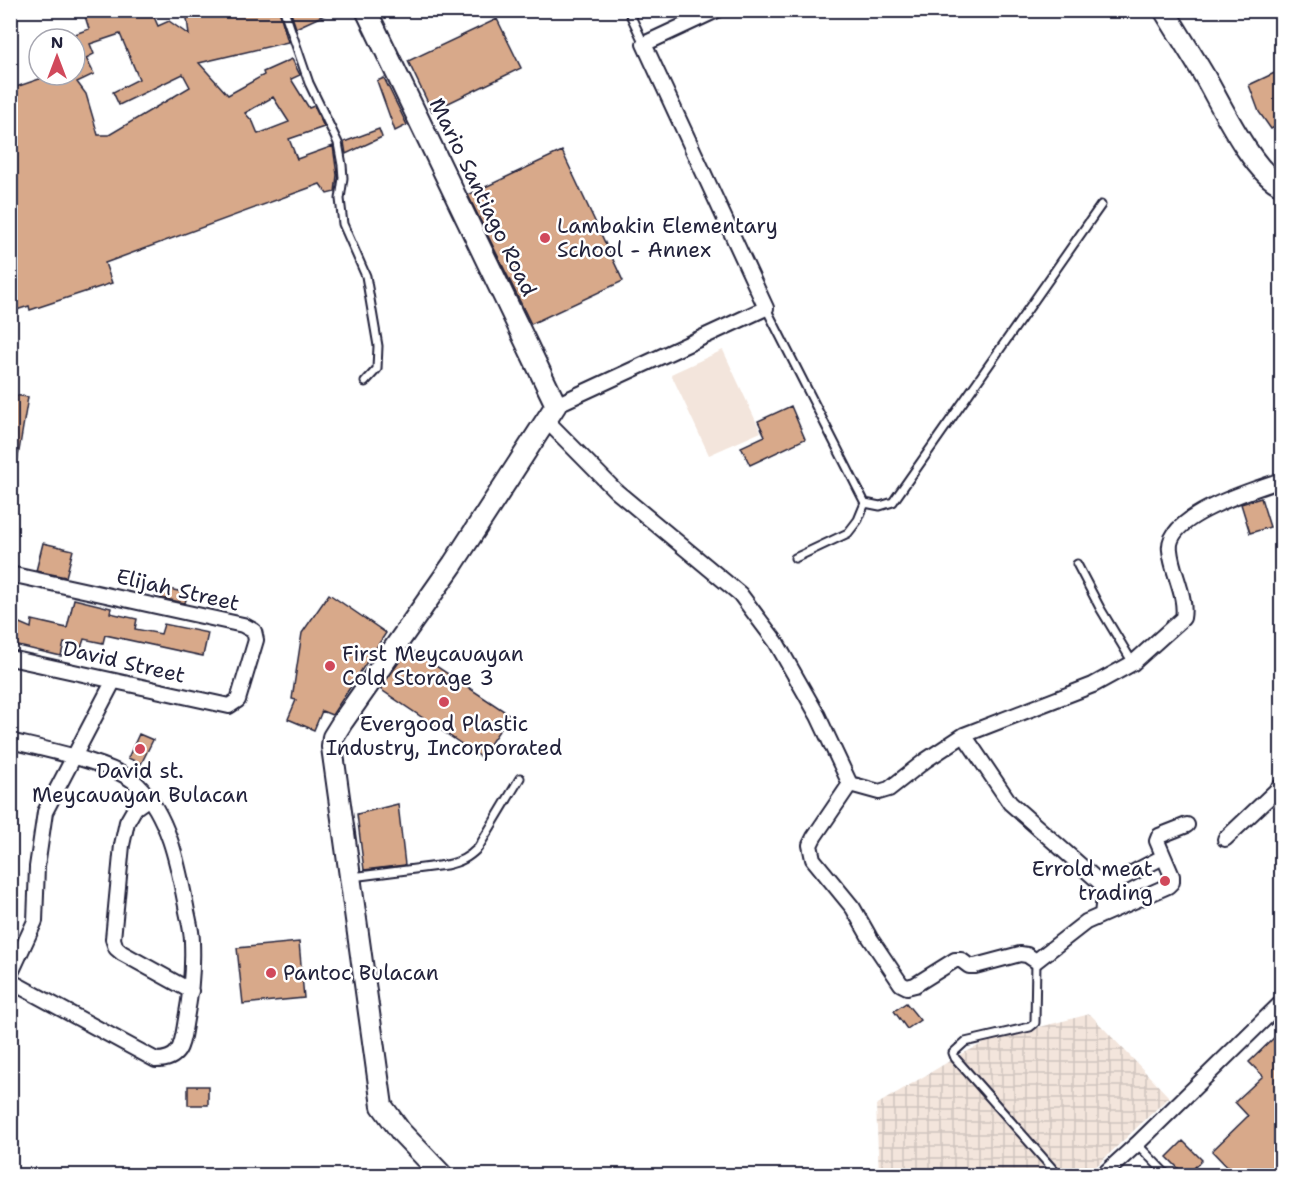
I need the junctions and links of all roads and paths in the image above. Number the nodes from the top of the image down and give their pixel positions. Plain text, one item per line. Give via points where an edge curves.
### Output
1 (284, 10) edge
2 (366, 10) edge
3 (628, 10) edge
4 (717, 10) edge
5 (1164, 10) edge
6 (644, 44) junction
7 (1281, 185) edge
8 (1101, 205) dead end
9 (766, 308) junction
10 (365, 382) dead end
11 (551, 413) junction
12 (1281, 480) edge
13 (865, 503) junction
14 (795, 558) dead end
15 (1077, 564) dead end
16 (10, 574) edge
17 (10, 658) edge
18 (1133, 663) junction
19 (112, 682) junction
20 (229, 706) joint
21 (964, 735) junction
22 (10, 741) edge
23 (75, 758) junction
24 (520, 778) dead end
25 (850, 784) junction
26 (1281, 785) edge
27 (149, 798) junction
28 (1187, 825) dead end
29 (1225, 838) dead end
30 (1164, 857) junction
31 (352, 878) junction
32 (1105, 887) junction
33 (1102, 915) junction
34 (1036, 961) junction
35 (10, 975) edge
36 (10, 981) edge
37 (191, 991) junction
38 (1281, 1002) edge
39 (1137, 1144) junction
40 (443, 1176) edge
41 (1059, 1176) edge
42 (1102, 1176) edge
43 (1168, 1176) edge

1 - 10 lane via 309,83 338,143 343,224 366,276 378,346 377,369
2 - 11 street, Mario Santiago Road
3 - 6 lane
4 - 6 street
5 - 7 street via 1234,129 1268,177
6 - 9 street
8 - 13 lane via 892,502 880,506
9 - 11 street
9 - 13 lane
11 - 25 street via 616,491 740,594 776,642 818,716
11 - 31 street via 333,737
12 - 18 street via 1216,505 1173,534 1170,551 1183,602 1183,618
13 - 14 lane via 848,533
15 - 18 lane
16 - 20 street, Elijah Street via 254,631 256,640 238,700
17 - 19 street, David Street
18 - 21 street via 1093,685
19 - 20 street, David Street
19 - 23 street
21 - 25 street via 889,789 879,792
21 - 32 street via 1010,803
22 - 23 street
23 - 27 street via 124,773
23 - 35 street via 45,812 35,921
24 - 31 lane via 469,857 446,865
25 - 34 street via 814,837 810,851 822,873 853,908 901,984 915,985 955,960 975,966 1020,954
26 - 29 street
27 - 37 street via 170,841 180,876 192,940
27 - 37 street via 135,808 127,822 112,939 122,953
28 - 30 street via 1159,836 1157,841
30 - 32 street
30 - 33 street via 1172,876 1168,886
31 - 40 street via 382,1106
32 - 33 street
33 - 34 street via 1086,922
34 - 41 lane via 1035,1023 965,1042 953,1053
36 - 37 street via 156,1059 167,1060 176,1055 181,1043
38 - 39 street
39 - 42 street
39 - 43 lane

